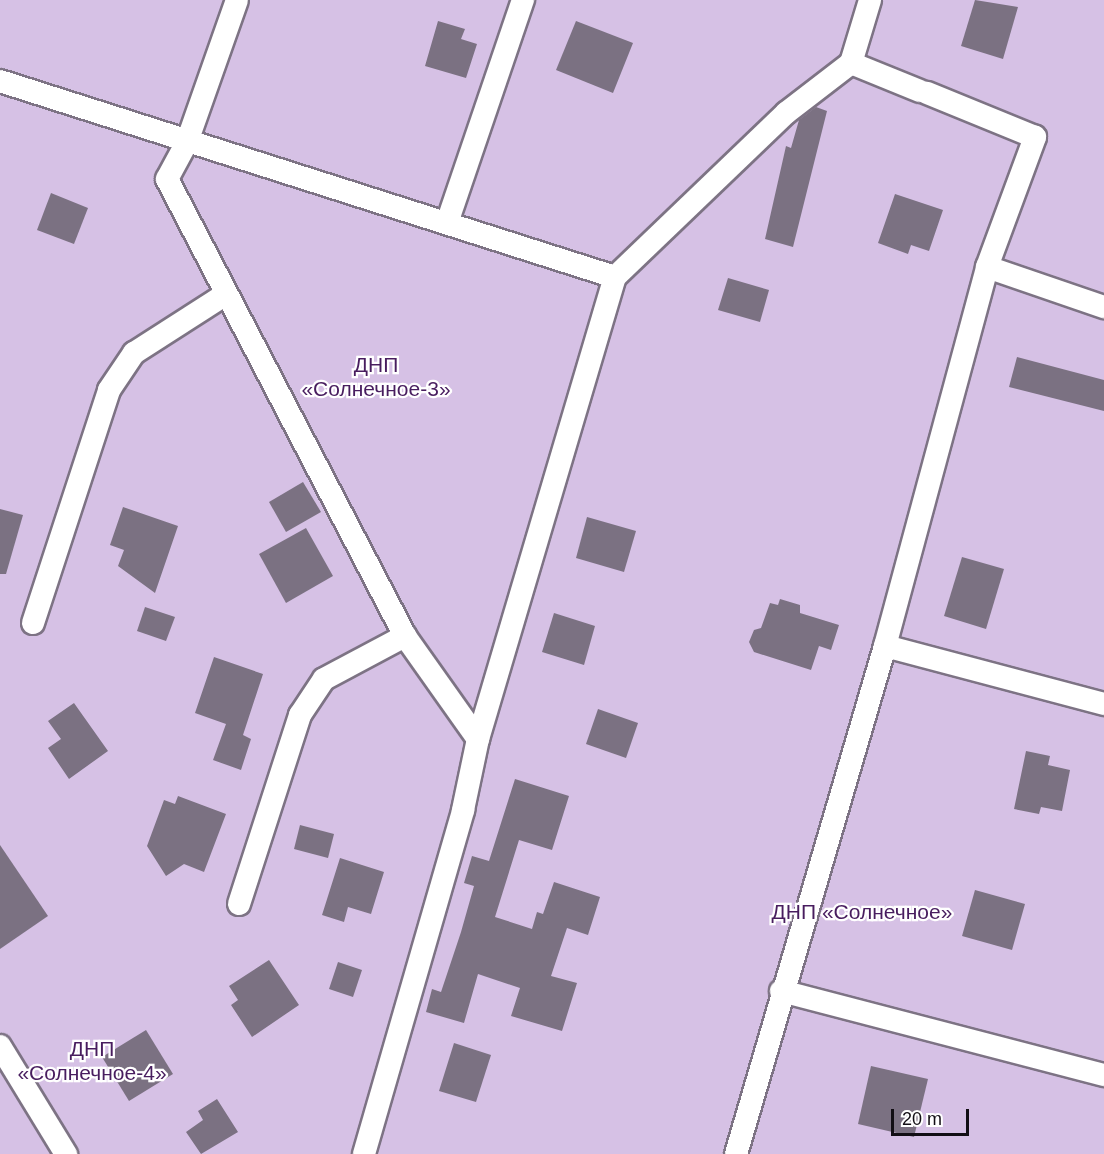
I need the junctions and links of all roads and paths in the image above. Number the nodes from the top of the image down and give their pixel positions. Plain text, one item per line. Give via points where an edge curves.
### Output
1 (237, 0) edge
2 (523, 0) edge
3 (870, 0) edge
4 (850, 63) junction
5 (0, 81) edge
6 (187, 142) junction
7 (447, 223) junction
8 (987, 267) junction
9 (615, 277) junction
10 (226, 294) junction
11 (1104, 307) edge
12 (33, 623) dead end
13 (405, 636) junction
14 (885, 646) junction
15 (1104, 704) edge
16 (478, 739) junction
17 (239, 904) dead end
18 (781, 991) junction
19 (0, 1046) edge
20 (1104, 1075) edge
21 (66, 1154) edge
22 (364, 1154) edge
23 (736, 1154) edge

1 - 6 street
2 - 7 street
3 - 4 street
4 - 8 street via 1035,137
4 - 9 street via 786,113
5 - 6 street
6 - 7 street
6 - 10 street via 167,178
7 - 9 street
8 - 11 street
8 - 14 street
9 - 16 street
10 - 12 street via 134,353 110,390
10 - 13 street
13 - 16 street
13 - 17 street via 324,679 300,715
14 - 15 street
14 - 18 street
16 - 22 street via 463,810
18 - 20 street
18 - 23 street
19 - 21 street

